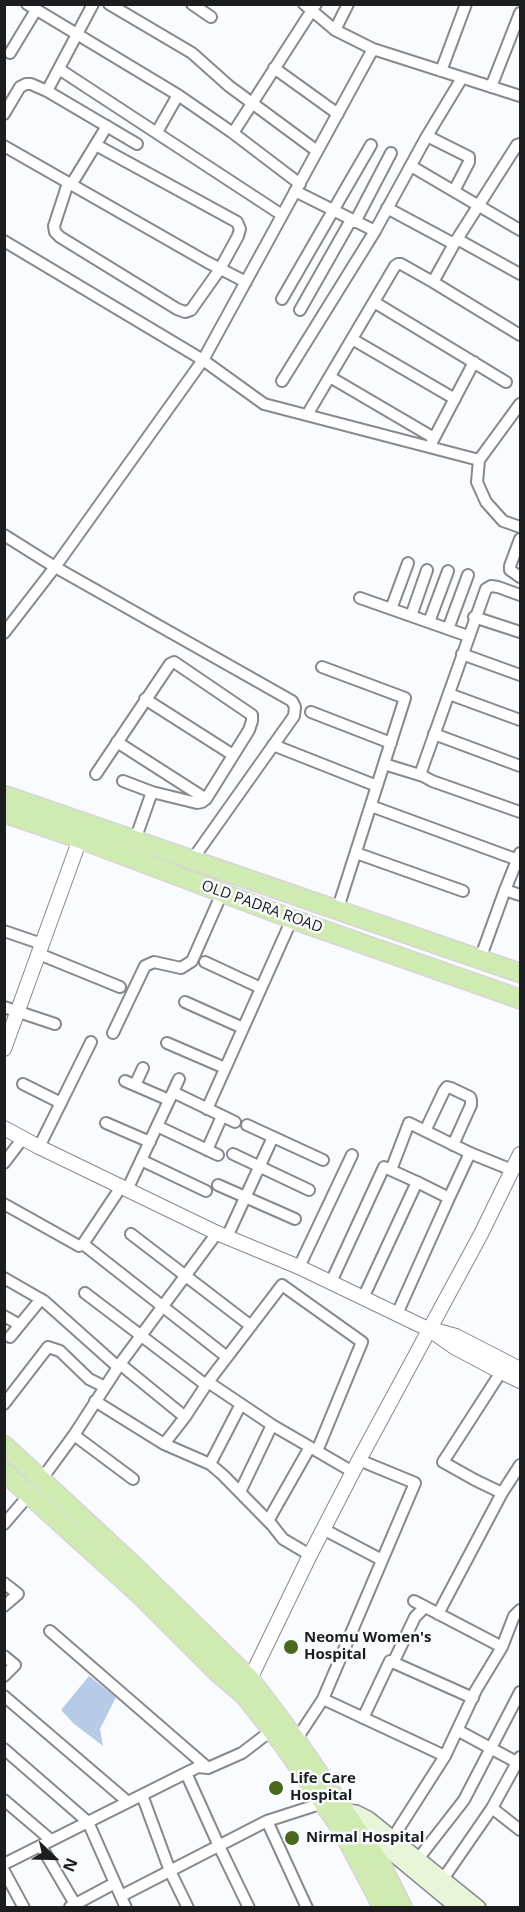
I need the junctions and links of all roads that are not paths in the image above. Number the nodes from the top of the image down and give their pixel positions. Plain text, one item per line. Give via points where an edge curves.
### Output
1 (93, 4) edge
2 (110, 4) edge
3 (192, 4) edge
4 (348, 4) edge
5 (466, 4) edge
6 (31, 7) edge
7 (311, 7) edge
8 (520, 13) edge
9 (211, 17) dead end
10 (335, 30) junction
11 (77, 34) junction
12 (373, 50) junction
13 (10, 52) dead end
14 (274, 68) junction
15 (59, 69) junction
16 (441, 71) junction
17 (462, 78) junction
18 (491, 87) junction
19 (47, 91) junction
20 (178, 95) junction
21 (520, 96) edge
22 (252, 102) junction
23 (4, 114) edge
24 (338, 114) junction
25 (107, 126) junction
26 (158, 132) junction
27 (232, 133) junction
28 (427, 136) junction
29 (137, 144) dead end
30 (520, 144) edge
31 (96, 145) junction
32 (371, 145) dead end
33 (4, 146) edge
34 (318, 151) junction
35 (392, 153) dead end
36 (411, 166) junction
37 (70, 184) junction
38 (297, 188) junction
39 (454, 191) junction
40 (479, 206) junction
41 (387, 208) junction
42 (332, 211) junction
43 (282, 215) junction
44 (353, 221) junction
45 (520, 230) edge
46 (375, 231) junction
47 (4, 241) edge
48 (456, 242) junction
49 (220, 269) junction
50 (520, 274) edge
51 (246, 282) junction
52 (433, 282) junction
53 (282, 298) dead end
54 (374, 302) junction
55 (300, 310) dead end
56 (520, 335) edge
57 (352, 339) junction
58 (203, 360) junction
59 (474, 362) junction
60 (330, 376) junction
61 (282, 381) dead end
62 (506, 382) dead end
63 (455, 399) junction
64 (520, 404) edge
65 (307, 416) junction
66 (431, 443) junction
67 (478, 460) junction
68 (520, 527) edge
69 (4, 535) edge
70 (520, 540) edge
71 (408, 562) dead end
72 (55, 567) junction
73 (427, 570) dead end
74 (448, 571) dead end
75 (468, 575) dead end
76 (520, 577) edge
77 (520, 595) edge
78 (360, 598) dead end
79 (391, 609) junction
80 (411, 616) junction
81 (474, 617) junction
82 (429, 622) junction
83 (447, 628) junction
84 (520, 632) edge
85 (4, 633) edge
86 (468, 636) junction
87 (462, 654) junction
88 (322, 667) dead end
89 (520, 674) edge
90 (449, 694) junction
91 (145, 699) junction
92 (311, 712) dead end
93 (520, 720) edge
94 (434, 734) junction
95 (117, 742) junction
96 (391, 743) junction
97 (273, 746) junction
98 (233, 755) junction
99 (384, 764) junction
100 (520, 766) edge
101 (96, 774) dead end
102 (423, 777) junction
103 (123, 781) dead end
104 (377, 786) junction
105 (152, 792) junction
106 (4, 795) edge
107 (206, 799) junction
108 (371, 806) junction
109 (520, 812) edge
110 (4, 813) edge
111 (80, 839) junction
112 (135, 840) junction
113 (356, 853) junction
114 (519, 856) edge
115 (192, 860) junction
116 (505, 890) junction
117 (463, 891) dead end
118 (222, 892) junction
119 (520, 895) edge
120 (337, 910) junction
121 (292, 919) junction
122 (4, 931) edge
123 (40, 949) junction
124 (480, 959) junction
125 (205, 962) dead end
126 (520, 973) edge
127 (120, 987) dead end
128 (261, 988) junction
129 (520, 999) edge
130 (185, 1002) dead end
131 (11, 1010) edge
132 (55, 1024) dead end
133 (243, 1028) junction
134 (113, 1033) dead end
135 (90, 1042) dead end
136 (167, 1043) dead end
137 (4, 1048) edge
138 (143, 1068) dead end
139 (225, 1068) junction
140 (179, 1079) dead end
141 (23, 1084) dead end
142 (171, 1096) junction
143 (61, 1103) junction
144 (207, 1109) junction
145 (222, 1116) junction
146 (234, 1122) dead end
147 (106, 1123) dead end
148 (247, 1125) dead end
149 (157, 1126) junction
150 (4, 1128) edge
151 (425, 1131) junction
152 (273, 1137) junction
153 (23, 1138) junction
154 (150, 1142) junction
155 (453, 1145) junction
156 (39, 1147) junction
157 (207, 1150) junction
158 (470, 1153) junction
159 (233, 1154) dead end
160 (520, 1154) edge
161 (218, 1155) dead end
162 (352, 1155) dead end
163 (141, 1160) junction
164 (323, 1160) dead end
165 (4, 1163) edge
166 (259, 1167) junction
167 (391, 1170) junction
168 (514, 1174) edge
169 (417, 1182) junction
170 (219, 1185) dead end
171 (124, 1188) junction
172 (309, 1190) dead end
173 (206, 1191) dead end
174 (245, 1197) junction
175 (449, 1198) junction
176 (4, 1204) edge
177 (295, 1219) dead end
178 (131, 1234) dead end
179 (222, 1235) junction
180 (83, 1244) junction
181 (299, 1267) junction
182 (185, 1275) junction
183 (4, 1278) edge
184 (330, 1282) junction
185 (85, 1293) dead end
186 (363, 1298) junction
187 (41, 1299) junction
188 (163, 1306) junction
189 (397, 1314) junction
190 (4, 1316) edge
191 (20, 1325) junction
192 (251, 1326) junction
193 (430, 1330) junction
194 (140, 1336) junction
195 (10, 1337) dead end
196 (227, 1357) junction
197 (119, 1366) junction
198 (520, 1369) edge
199 (501, 1372) junction
200 (520, 1381) edge
201 (207, 1384) junction
202 (105, 1387) junction
203 (95, 1401) junction
204 (4, 1404) edge
205 (241, 1404) junction
206 (185, 1417) junction
207 (272, 1425) junction
208 (74, 1435) junction
209 (164, 1444) junction
210 (4, 1445) edge
211 (314, 1449) junction
212 (210, 1464) junction
213 (520, 1465) edge
214 (356, 1466) junction
215 (4, 1472) edge
216 (133, 1479) dead end
217 (41, 1480) junction
218 (240, 1492) junction
219 (502, 1493) junction
220 (29, 1494) junction
221 (268, 1521) junction
222 (4, 1524) edge
223 (323, 1529) junction
224 (310, 1555) junction
225 (382, 1560) junction
226 (4, 1583) edge
227 (414, 1601) dead end
228 (4, 1606) edge
229 (425, 1607) junction
230 (520, 1610) edge
231 (438, 1614) junction
232 (50, 1631) dead end
233 (502, 1647) junction
234 (4, 1656) edge
235 (393, 1663) junction
236 (4, 1676) edge
237 (245, 1685) junction
238 (520, 1692) edge
239 (4, 1696) edge
240 (473, 1698) junction
241 (323, 1699) junction
242 (363, 1718) junction
243 (277, 1726) junction
244 (457, 1730) junction
245 (296, 1740) junction
246 (491, 1748) junction
247 (4, 1749) edge
248 (445, 1756) junction
249 (520, 1761) edge
250 (208, 1767) junction
251 (186, 1773) junction
252 (142, 1795) junction
253 (4, 1800) edge
254 (128, 1802) junction
255 (492, 1808) junction
256 (339, 1817) junction
257 (267, 1821) junction
258 (88, 1822) junction
259 (520, 1830) edge
260 (392, 1839) junction
261 (46, 1843) junction
262 (219, 1846) junction
263 (7, 1858) edge
264 (418, 1859) junction
265 (4, 1871) edge
266 (170, 1871) junction
267 (443, 1879) junction
268 (115, 1883) junction
269 (123, 1904) edge
270 (72, 1906) edge
271 (24, 1908) edge
272 (188, 1908) edge
273 (249, 1908) edge
274 (307, 1908) edge
275 (383, 1908) edge
276 (403, 1908) edge
277 (459, 1908) edge
278 (478, 1908) edge

1 - 11 street
2 - 22 street via 192,53
3 - 9 street
4 - 10 street
5 - 16 street
6 - 11 street
6 - 13 street
7 - 10 street
7 - 14 street
8 - 18 street
10 - 12 street
11 - 15 street
11 - 20 street
12 - 16 street
12 - 24 street
14 - 22 street
14 - 24 street
15 - 19 street
15 - 26 street
16 - 17 street
17 - 18 street
17 - 28 street
18 - 21 street
19 - 23 street via 26,84 20,87
19 - 25 street
20 - 26 street
20 - 27 street
22 - 27 street
22 - 34 street
24 - 34 street
25 - 29 street
25 - 31 street
26 - 43 street
27 - 38 street
28 - 36 street
28 - 39 street via 469,157
30 - 40 street
31 - 37 street
31 - 49 street via 237,222 238,236
32 - 42 street
33 - 37 street
34 - 38 street
35 - 44 street
36 - 39 street
36 - 41 street
37 - 49 street
37 - 49 street via 55,232 177,309 191,310
38 - 42 street
38 - 43 street
39 - 40 street
40 - 45 street
40 - 48 street
41 - 46 street
41 - 48 street
42 - 44 street
42 - 53 street
43 - 51 street
44 - 46 street
44 - 55 street
46 - 61 street
47 - 58 street
48 - 50 street
48 - 52 street
49 - 51 street
51 - 58 street
52 - 54 street via 398,264
52 - 56 street
54 - 57 street
54 - 59 street
57 - 60 street
57 - 63 street
58 - 65 street via 264,404
58 - 72 street
59 - 62 street
59 - 63 street
60 - 65 street
60 - 66 street
63 - 66 street
64 - 67 street
65 - 66 street
66 - 67 street
67 - 68 street via 477,482 486,502 503,521
69 - 72 street
70 - 76 street via 510,566
71 - 79 street
72 - 85 street
72 - 97 street via 292,701 294,716
73 - 80 street
74 - 82 street
75 - 83 street
77 - 81 street via 491,586
78 - 79 street
79 - 80 street
80 - 82 street
81 - 84 street
81 - 86 street
82 - 83 street
83 - 86 street
86 - 87 street
87 - 89 street
87 - 90 street
88 - 96 street via 405,698
90 - 93 street
90 - 94 street
91 - 95 street
91 - 98 street
91 - 98 street via 170,664 180,664 252,715 249,730
92 - 96 street
94 - 100 street
94 - 102 street via 421,772
95 - 101 street
95 - 107 street
96 - 99 street
97 - 104 street
97 - 115 street
98 - 107 street
99 - 102 street
99 - 104 street
102 - 109 street
103 - 105 street
104 - 108 street
105 - 107 street via 197,803
105 - 112 street
106 - 112 main road, OLD PADRA ROAD
108 - 113 street
108 - 114 street
110 - 111 main road, OLD PADRA ROAD
111 - 118 main road, OLD PADRA ROAD
111 - 123 street
112 - 115 main road, OLD PADRA ROAD
113 - 117 street
113 - 120 street
114 - 116 street
115 - 120 main road, OLD PADRA ROAD
116 - 119 street
116 - 124 street
118 - 121 main road, OLD PADRA ROAD
118 - 134 street via 192,962 181,968 153,962 145,966
120 - 124 main road, OLD PADRA ROAD
121 - 128 street
121 - 129 main road, OLD PADRA ROAD
122 - 123 street
123 - 127 street
123 - 131 street
124 - 126 main road, OLD PADRA ROAD
125 - 128 street
128 - 133 street
130 - 133 street
131 - 132 street
131 - 137 street
133 - 139 street
135 - 143 street
136 - 139 street
138 - 142 street via 130,1083
139 - 144 street
140 - 142 street
141 - 143 street
142 - 144 street
142 - 149 street
143 - 156 street
144 - 145 street
145 - 146 street
145 - 157 street
147 - 154 street
148 - 152 street
149 - 154 street
149 - 157 street
150 - 153 street
151 - 155 street
151 - 155 street via 447,1087 470,1097 471,1105
151 - 167 street via 409,1123
152 - 164 street
152 - 166 street
153 - 156 street
153 - 165 street
154 - 163 street
155 - 158 street
156 - 171 street
157 - 161 street
158 - 168 street
158 - 175 street
159 - 166 street
160 - 168 street
162 - 181 street
163 - 171 street
163 - 173 street
166 - 172 street
166 - 174 street
167 - 169 street
167 - 184 street via 384,1167
168 - 193 street
169 - 175 street
169 - 186 street
170 - 174 street
171 - 179 street
171 - 180 street
174 - 177 street
174 - 179 street
175 - 189 street
176 - 180 street via 75,1245
178 - 182 street
179 - 181 street
179 - 182 street
180 - 188 street
181 - 184 street
182 - 188 street
182 - 192 street
183 - 187 street
184 - 186 street
185 - 194 street
186 - 189 street
187 - 191 street
187 - 197 street
188 - 194 street
188 - 196 street
189 - 193 street
190 - 191 street
191 - 195 street
192 - 196 street
192 - 211 street via 282,1285 362,1342
193 - 198 street via 456,1336
193 - 199 street
193 - 214 street
194 - 197 street
194 - 201 street
196 - 201 street
197 - 202 street
197 - 206 street
199 - 200 street
199 - 219 street via 443,1462
201 - 205 street
201 - 206 street
202 - 203 street
202 - 204 street via 89,1379 60,1351 48,1347
203 - 208 street
203 - 209 street
205 - 207 street
205 - 212 street
206 - 209 street
207 - 211 street
207 - 218 street
208 - 216 street
208 - 217 street
209 - 212 street
210 - 217 main road
211 - 214 street
211 - 221 street
212 - 218 street
213 - 219 street
214 - 223 street
214 - 225 street via 415,1484
215 - 220 main road
217 - 237 main road via 130,1562
218 - 221 street
219 - 231 street
220 - 222 street
220 - 237 main road via 217,1672
221 - 224 street via 283,1539
223 - 224 street
223 - 225 street
224 - 237 street
225 - 241 street
226 - 228 street via 18,1594
227 - 229 street
229 - 231 street
229 - 235 street via 415,1617
230 - 233 street
231 - 233 street
232 - 250 street
233 - 240 street
234 - 236 street via 15,1665
235 - 240 street
235 - 242 street via 390,1661
237 - 243 main road
238 - 246 street
239 - 254 street
240 - 244 street
241 - 242 street
241 - 245 street
242 - 248 street
243 - 245 main road
243 - 250 street via 242,1753
243 - 256 main road via 285,1746
244 - 246 street
244 - 248 street
245 - 256 main road
246 - 249 street
246 - 264 street via 464,1800
247 - 258 street
248 - 260 street
249 - 255 street
250 - 251 street
251 - 252 street
251 - 262 street
252 - 254 street
252 - 266 street
253 - 261 street
254 - 258 street
255 - 259 street
255 - 267 street
256 - 257 street
256 - 260 main road via 356,1814
256 - 275 main road
256 - 276 main road via 384,1870
256 - 277 main road via 383,1845
257 - 262 street
257 - 274 street
258 - 261 street
258 - 268 street
260 - 264 main road
261 - 263 street
261 - 270 street
262 - 266 street
262 - 273 street
264 - 267 main road
265 - 271 street
266 - 269 street
266 - 272 street
267 - 278 main road
268 - 269 street
268 - 270 street

